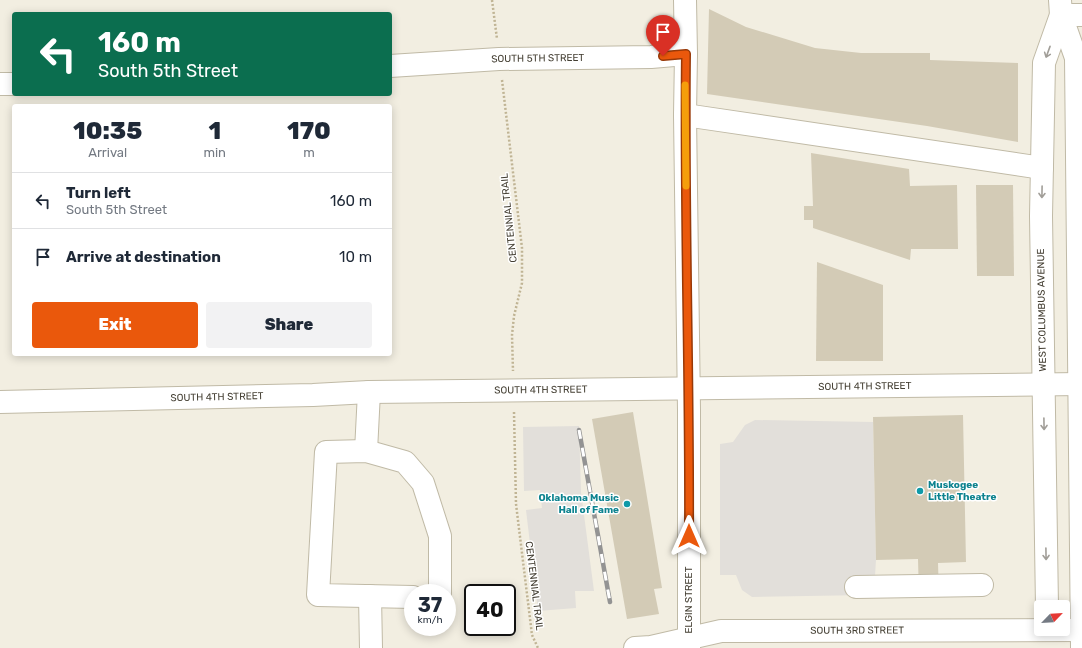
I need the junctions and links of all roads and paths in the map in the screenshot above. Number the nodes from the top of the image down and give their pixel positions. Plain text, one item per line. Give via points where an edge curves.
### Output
1 (492, 0) edge
2 (685, 0) edge
3 (1068, 10) edge
4 (686, 54) junction
5 (499, 59) junction
6 (392, 66) edge
7 (0, 84) edge
8 (12, 84) edge
9 (685, 115) junction
10 (1042, 168) junction
11 (1081, 384) edge
12 (1043, 385) junction
13 (689, 388) junction
14 (514, 391) junction
15 (369, 392) junction
16 (0, 402) edge
17 (366, 451) junction
18 (440, 584) edge
19 (982, 585) dead end
20 (856, 586) dead end
21 (370, 596) junction
22 (404, 597) edge
23 (1047, 600) edge
24 (1082, 630) edge
25 (1070, 632) edge
26 (1034, 636) edge
27 (689, 643) edge
28 (371, 648) edge
29 (538, 648) edge
30 (635, 648) edge
31 (1082, 648) edge

1 - 5 path, CENTENNIAL TRAIL
2 - 4 street, ELGIN STREET
3 -> 10 street, WEST COLUMBUS AVENUE via 1044,63
3 - 11 street, WEST COLUMBUS AVENUE via 1076,58
4 - 5 street, SOUTH 5TH STREET via 651,57
4 - 9 street, ELGIN STREET
5 - 6 street, SOUTH 5TH STREET
5 - 14 path, CENTENNIAL TRAIL via 522,248 522,283 512,335
7 - 8 street
9 - 10 street
9 - 13 street, ELGIN STREET
10 -> 12 street, WEST COLUMBUS AVENUE
11 - 12 street, SOUTH 4TH STREET
11 - 24 street, WEST COLUMBUS AVENUE
12 - 13 street, SOUTH 4TH STREET
12 -> 23 street, WEST COLUMBUS AVENUE
13 - 14 street, SOUTH 4TH STREET
13 - 27 street, ELGIN STREET
14 - 15 street, SOUTH 4TH STREET
14 - 29 path, CENTENNIAL TRAIL via 516,504 532,635
15 - 16 street, SOUTH 4TH STREET
15 - 17 street
17 - 18 street via 406,462 424,483 440,536
17 - 21 street via 326,452 318,595
19 - 20 street
21 - 22 street
21 - 28 street
24 - 25 street, SOUTH 3RD STREET
24 - 31 street, WEST COLUMBUS AVENUE
26 - 27 street, SOUTH 3RD STREET via 721,631
27 - 30 street, SOUTH 3RD STREET

